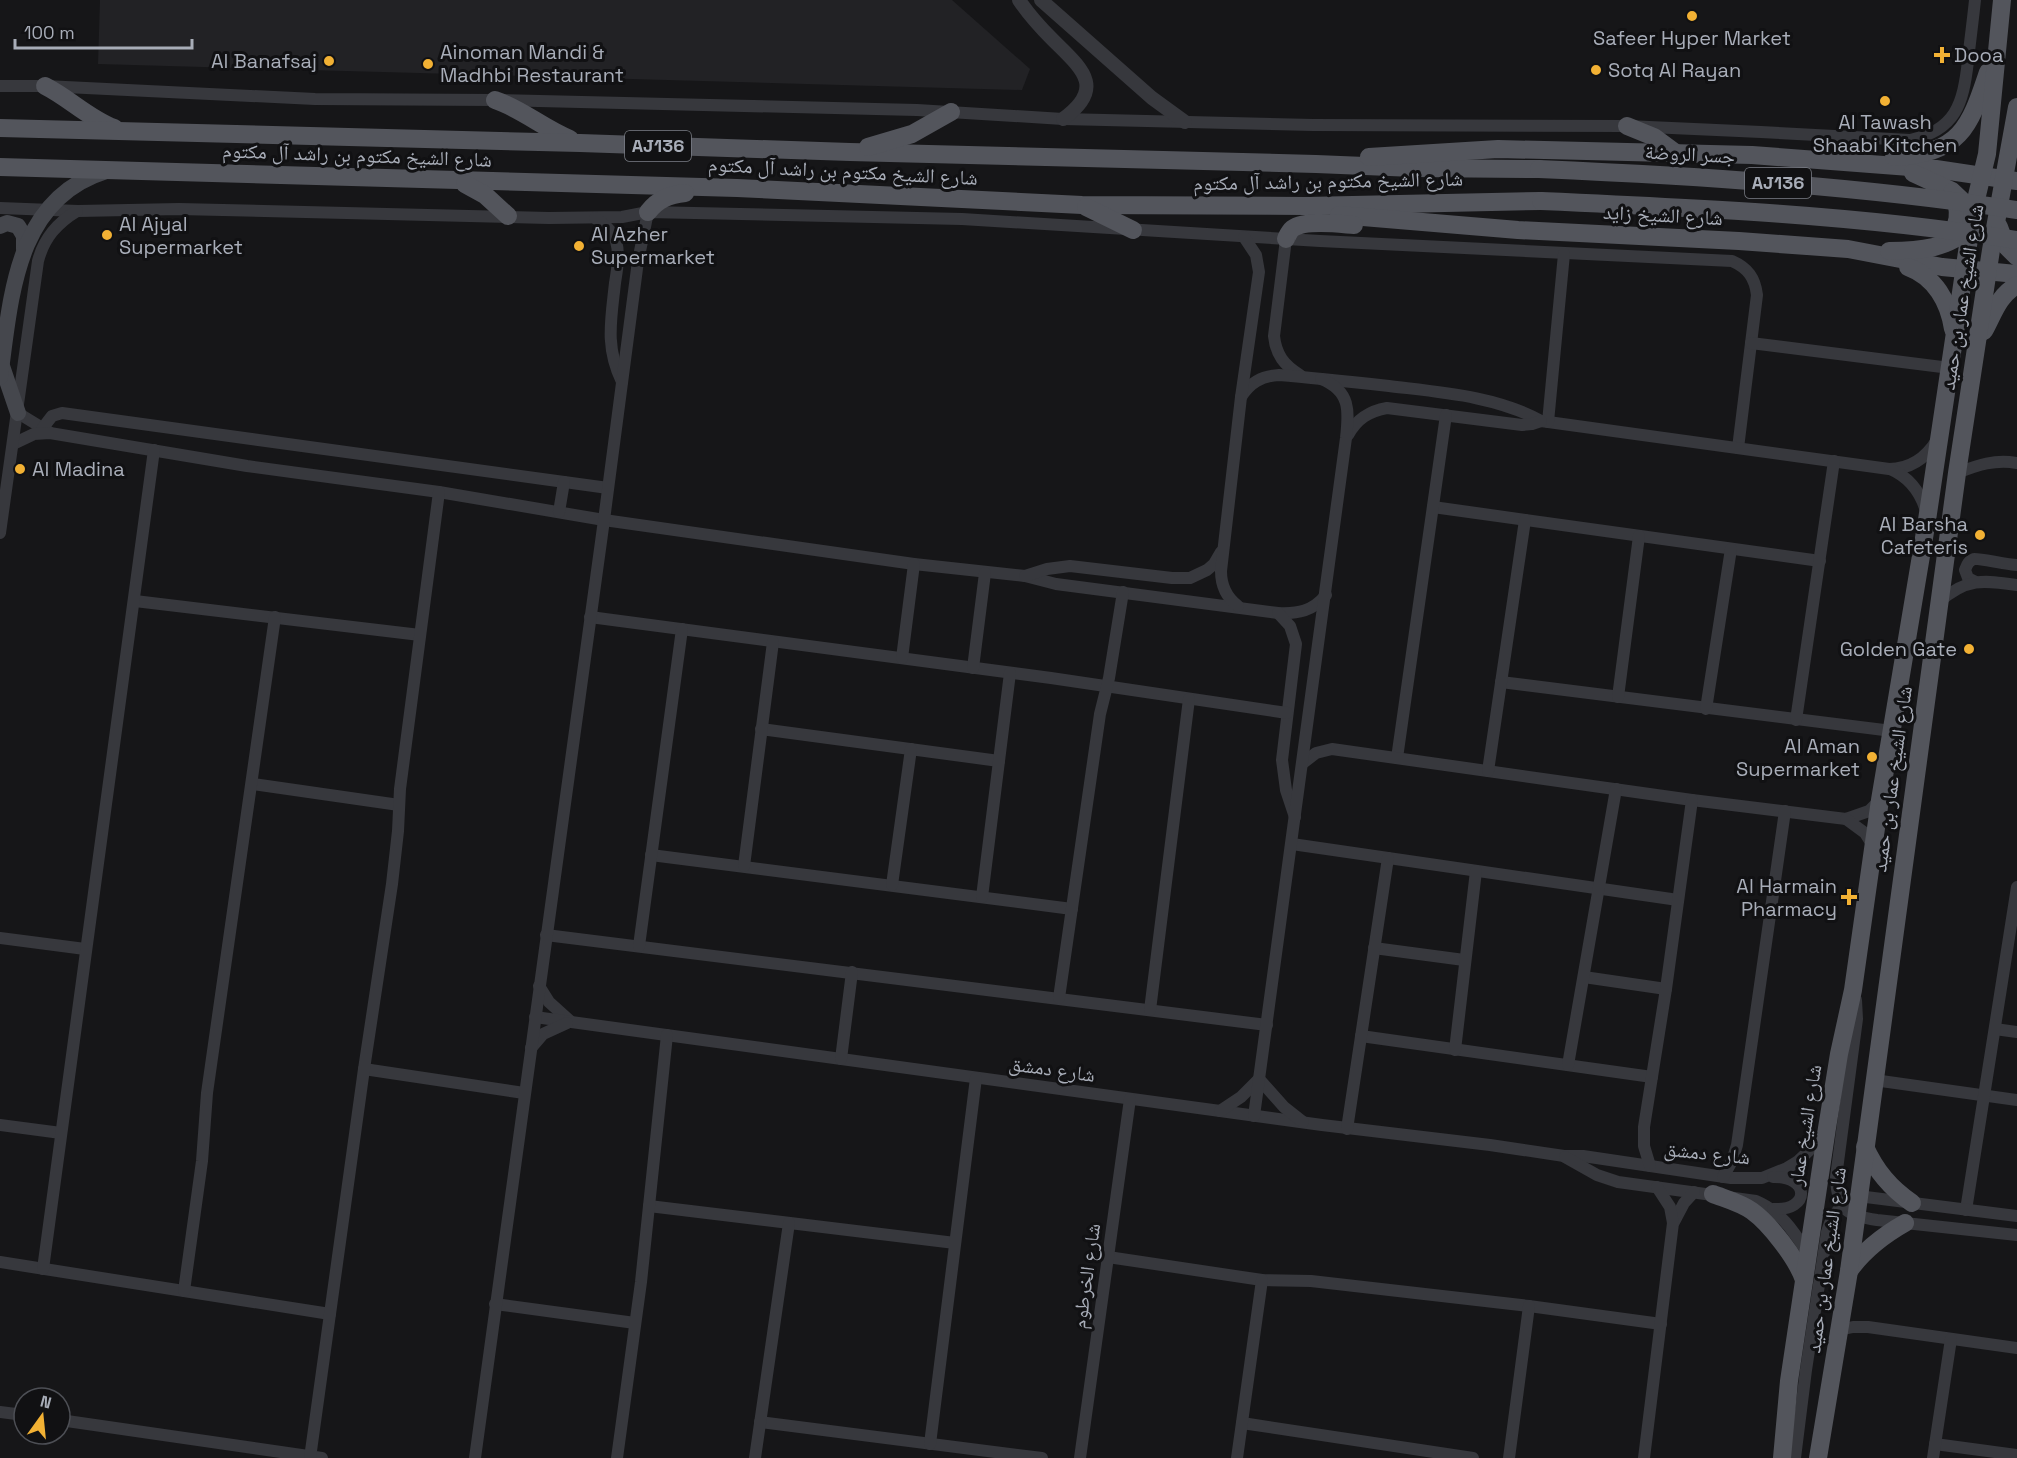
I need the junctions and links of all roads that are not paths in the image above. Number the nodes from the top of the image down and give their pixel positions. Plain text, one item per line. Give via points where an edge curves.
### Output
1 (1019, 0) edge
2 (1041, 0) edge
3 (1975, 0) edge
4 (2002, 0) edge
5 (1996, 47) junction
6 (0, 86) edge
7 (45, 86) junction
8 (495, 100) junction
9 (2017, 106) edge
10 (951, 112) junction
11 (1063, 119) junction
12 (1185, 122) junction
13 (1627, 126) junction
14 (0, 128) edge
15 (124, 132) junction
16 (580, 143) junction
17 (849, 152) junction
18 (1677, 154) junction
19 (1826, 161) junction
20 (1316, 164) junction
21 (0, 167) edge
22 (1893, 167) junction
23 (1539, 169) joint
24 (110, 170) junction
25 (458, 181) junction
26 (2002, 187) edge
27 (718, 188) junction
28 (1952, 191) junction
29 (1082, 205) junction
30 (1306, 206) junction
31 (0, 208) edge
32 (48, 209) junction
33 (2017, 210) edge
34 (78, 211) junction
35 (648, 212) junction
36 (508, 216) junction
37 (595, 218) junction
38 (1974, 218) junction
39 (1998, 224) junction
40 (0, 226) edge
41 (1133, 230) junction
42 (1518, 230) junction
43 (1244, 237) junction
44 (1286, 239) junction
45 (2017, 240) edge
46 (1944, 244) junction
47 (1801, 247) junction
48 (24, 249) junction
49 (1848, 249) junction
50 (1991, 250) junction
51 (1564, 254) junction
52 (2017, 257) edge
53 (1965, 269) junction
54 (1987, 271) junction
55 (2017, 274) edge
56 (2017, 285) edge
57 (2017, 296) edge
58 (1989, 322) junction
59 (1954, 341) junction
60 (1751, 343) junction
61 (1977, 343) junction
62 (1950, 368) junction
63 (1, 372) edge
64 (1304, 377) junction
65 (1321, 379) junction
66 (622, 382) junction
67 (1241, 397) junction
68 (18, 413) junction
69 (1446, 415) junction
70 (1545, 421) junction
71 (46, 431) junction
72 (1939, 432) junction
73 (1346, 438) junction
74 (14, 444) junction
75 (1738, 448) junction
76 (154, 450) junction
77 (1834, 461) junction
78 (2017, 463) edge
79 (1889, 469) junction
80 (1957, 473) junction
81 (564, 482) junction
82 (608, 488) junction
83 (439, 492) junction
84 (1433, 507) junction
85 (559, 512) junction
86 (604, 520) junction
87 (1525, 520) junction
88 (1927, 520) junction
89 (0, 533) edge
90 (1639, 537) junction
91 (1223, 548) junction
92 (1731, 549) junction
93 (1820, 561) junction
94 (914, 564) junction
95 (2017, 565) edge
96 (985, 573) junction
97 (1025, 576) junction
98 (1976, 582) junction
99 (2017, 585) edge
100 (1123, 592) junction
101 (1326, 595) junction
102 (135, 601) junction
103 (1939, 602) junction
104 (1238, 606) junction
105 (1278, 613) junction
106 (590, 617) junction
107 (275, 618) junction
108 (682, 629) junction
109 (420, 635) junction
110 (773, 642) junction
111 (902, 658) junction
112 (973, 668) junction
113 (1010, 673) junction
114 (1501, 682) junction
115 (1107, 687) junction
116 (1618, 697) junction
117 (1190, 699) junction
118 (1707, 709) junction
119 (1287, 713) junction
120 (1796, 720) junction
121 (761, 729) junction
122 (1307, 729) junction
123 (1892, 731) junction
124 (911, 749) junction
125 (1332, 749) junction
126 (1397, 758) junction
127 (999, 761) junction
128 (1303, 763) junction
129 (1488, 771) junction
130 (253, 784) junction
131 (1616, 789) junction
132 (1692, 800) junction
133 (1880, 800) junction
134 (399, 806) junction
135 (1785, 811) junction
136 (1296, 819) junction
137 (1846, 819) junction
138 (1292, 844) junction
139 (1875, 848) junction
140 (651, 855) junction
141 (1388, 858) junction
142 (744, 866) junction
143 (1476, 870) junction
144 (892, 885) junction
145 (2017, 887) edge
146 (1599, 888) junction
147 (982, 897) junction
148 (1678, 900) junction
149 (1072, 909) junction
150 (546, 935) junction
151 (0, 938) edge
152 (639, 946) junction
153 (1374, 948) junction
154 (85, 949) junction
155 (1464, 960) junction
156 (852, 972) junction
157 (1584, 977) junction
158 (539, 986) junction
159 (1666, 989) junction
160 (1853, 990) junction
161 (1059, 998) junction
162 (1150, 1010) junction
163 (535, 1017) junction
164 (571, 1022) junction
165 (1267, 1025) junction
166 (1995, 1029) junction
167 (2017, 1032) edge
168 (667, 1035) junction
169 (1361, 1036) junction
170 (530, 1049) junction
171 (1455, 1050) junction
172 (841, 1059) junction
173 (1568, 1065) junction
174 (364, 1069) junction
175 (1652, 1077) junction
176 (976, 1078) junction
177 (1259, 1079) junction
178 (1874, 1080) junction
179 (524, 1093) junction
180 (1984, 1095) junction
181 (1130, 1099) junction
182 (2017, 1100) edge
183 (1220, 1111) junction
184 (1254, 1116) junction
185 (1304, 1123) junction
186 (0, 1125) edge
187 (1827, 1128) junction
188 (1347, 1129) junction
189 (61, 1134) junction
190 (1865, 1147) junction
191 (1564, 1156) junction
192 (1650, 1166) junction
193 (1723, 1177) junction
194 (1762, 1178) junction
195 (1657, 1187) junction
196 (1704, 1193) junction
197 (1912, 1203) junction
198 (650, 1206) junction
199 (1852, 1206) junction
200 (1773, 1209) junction
201 (1966, 1210) junction
202 (2017, 1216) edge
203 (789, 1223) junction
204 (1673, 1223) junction
205 (1905, 1223) junction
206 (2017, 1235) edge
207 (955, 1243) junction
208 (1809, 1255) junction
209 (1108, 1257) junction
210 (0, 1262) edge
211 (43, 1269) junction
212 (1849, 1271) junction
213 (1262, 1280) junction
214 (1805, 1280) junction
215 (184, 1291) junction
216 (495, 1304) junction
217 (1529, 1306) junction
218 (330, 1314) junction
219 (635, 1323) junction
220 (1661, 1324) junction
221 (1839, 1330) junction
222 (1950, 1339) junction
223 (2017, 1348) edge
224 (72, 1422) edge
225 (760, 1422) junction
226 (1242, 1424) junction
227 (930, 1443) junction
228 (1378, 1444) junction
229 (1935, 1444) junction
230 (2017, 1455) edge
231 (314, 1458) edge
232 (475, 1458) edge
233 (617, 1458) edge
234 (755, 1458) edge
235 (1042, 1458) edge
236 (1080, 1458) edge
237 (1237, 1458) edge
238 (1376, 1458) edge
239 (1473, 1458) edge
240 (1509, 1458) edge
241 (1644, 1458) edge
242 (1782, 1458) edge
243 (1795, 1458) edge
244 (1818, 1458) edge
245 (1933, 1458) edge

1 - 11 street via 1082,69 1086,80 1082,102
2 - 12 street via 1152,98
3 - 13 street via 1962,100 1954,116 1926,136 1910,141
4 - 5 main road, شارع الشيخ عمار بن حميد
5 - 19 main road via 1969,121 1952,141 1917,156
5 - 26 main road, شارع الشيخ عمار بن حميد via 1987,154
6 - 7 street
7 - 8 street via 315,99
7 - 15 main road via 99,122
8 - 10 street
8 - 16 main road
9 - 26 main road, شارع الشيخ عمار بن حميد
10 - 11 street
10 - 17 main road via 912,134
11 - 12 street
12 - 13 street
13 - 18 main road via 1654,137
14 - 15 main road, شارع الشيخ مكتوم بن راشد آل مكتوم / AJ136
15 - 16 main road, شارع الشيخ مكتوم بن راشد آل مكتوم / AJ136
16 - 17 main road, شارع الشيخ مكتوم بن راشد آل مكتوم / AJ136
17 - 20 main road, شارع الشيخ مكتوم بن راشد آل مكتوم / AJ136
18 - 19 main road
18 - 20 main road via 1498,148
19 - 22 main road
20 - 23 main road, شارع الشيخ مكتوم بن راشد آل مكتوم / AJ136
21 - 24 main road, شارع الشيخ مكتوم بن راشد آل مكتوم / AJ136
22 - 26 main road via 1936,169
22 - 28 main road
23 - 33 main road, جسر الروضة / AJ136, bridge via 1726,178 1890,193
24 - 25 main road, شارع الشيخ مكتوم بن راشد آل مكتوم / AJ136
24 - 32 main road via 73,184
25 - 27 main road, شارع الشيخ مكتوم بن راشد آل مكتوم / AJ136
25 - 36 main road via 477,189
26 - 38 main road, شارع الشيخ عمار بن حميد
26 - 38 main road
26 - 39 main road, شارع الشيخ عمار بن حميد
27 - 29 main road, شارع الشيخ مكتوم بن راشد آل مكتوم / AJ136
27 - 35 main road via 663,198
28 - 38 main road
28 - 46 main road via 1959,216
29 - 30 main road, شارع الشيخ مكتوم بن راشد آل مكتوم / AJ136
29 - 41 main road
30 - 42 main road, شارع الشيخ زايد via 1340,215
30 - 45 main road, شارع الشيخ مكتوم بن راشد آل مكتوم / AJ136, bridge via 1541,201 1717,209 1836,218
31 - 32 street
32 - 34 street
32 - 48 main road
34 - 36 street via 179,209
34 - 68 street via 54,228 41,252
35 - 37 street
35 - 41 street via 962,219
35 - 66 street
36 - 37 street
37 - 66 street via 611,231 616,245 610,336 613,360
38 - 46 main road via 1957,238
38 - 50 main road via 1984,230
38 - 53 main road, شارع الشيخ عمار بن حميد
39 - 50 main road, شارع الشيخ عمار بن حميد
39 - 52 main road via 2006,246
40 - 48 main road via 18,226 24,236
41 - 43 street
42 - 44 main road via 1314,224 1290,230
42 - 47 main road, شارع الشيخ زايد
43 - 44 street
43 - 67 street via 1256,255 1259,272
44 - 51 street
44 - 64 street via 1275,347 1285,365
46 - 49 main road via 1907,251
47 - 49 main road, شارع الشيخ زايد
47 - 59 main road via 1907,267 1923,274 1937,288 1949,310
48 - 63 main road via 13,286
49 - 53 main road, شارع الشيخ زايد via 1917,264
50 - 54 main road, شارع الشيخ عمار بن حميد
51 - 60 street via 1732,261 1750,273 1755,284
51 - 70 street
53 - 54 main road, شارع الشيخ زايد
53 - 59 main road, شارع الشيخ عمار بن حميد
54 - 55 main road, شارع الشيخ زايد
54 - 61 main road, شارع الشيخ عمار بن حميد
56 - 58 main road via 2003,295
57 - 58 street via 2002,303
58 - 61 main road
59 - 62 main road, شارع الشيخ عمار بن حميد
60 - 62 street
60 - 75 street
61 - 80 main road, شارع الشيخ عمار بن حميد
62 - 72 main road, شارع الشيخ عمار بن حميد
63 - 68 main road
64 - 65 street
64 - 67 street via 1269,376 1252,383
65 - 70 street via 1454,394
65 - 73 street via 1337,388 1347,404
66 - 82 street
67 - 91 street
68 - 71 street
68 - 74 street
69 - 70 street via 1517,425
69 - 73 street via 1376,410 1358,421
69 - 84 street
70 - 75 street
71 - 74 street
71 - 76 street
71 - 81 street via 52,416 62,413
72 - 79 street via 1932,448 1921,459 1903,468
72 - 88 main road, شارع الشيخ عمار بن حميد
73 - 101 street
74 - 89 street
75 - 77 street
76 - 83 street
76 - 102 street
77 - 79 street
77 - 93 street
78 - 80 street via 1993,462
79 - 88 street via 1906,478 1919,492
80 - 103 main road, شارع الشيخ عمار بن حميد
81 - 82 street
81 - 85 street
82 - 86 street
83 - 85 street
83 - 109 street
84 - 87 street
84 - 126 street
85 - 86 street
86 - 94 street
86 - 106 street
87 - 90 street
87 - 114 street
88 - 123 main road, شارع الشيخ عمار بن حميد
90 - 92 street
90 - 116 street
91 - 97 street via 1214,564 1191,578 1070,566
91 - 104 street via 1222,587
92 - 93 street
92 - 118 street
93 - 120 street
94 - 96 street
94 - 111 street
95 - 98 street via 1972,560 1965,570 1968,578
96 - 97 street
96 - 112 street
97 - 100 street
98 - 99 street
98 - 103 street via 1959,587
100 - 104 street
100 - 115 street
101 - 105 street via 1303,612
101 - 122 street
102 - 107 street
102 - 154 street
103 - 178 main road, شارع الشيخ عمار بن حميد
104 - 105 street
105 - 119 street via 1290,627 1296,644
106 - 108 street
106 - 150 street
107 - 109 street
107 - 130 street
108 - 110 street
108 - 140 street
109 - 134 street
110 - 111 street
110 - 121 street
111 - 112 street
112 - 113 street
113 - 115 street
113 - 127 street
114 - 116 street
114 - 129 street
115 - 117 street
115 - 149 street
116 - 118 street
117 - 119 street
117 - 162 street
118 - 120 street
119 - 136 street via 1283,775
120 - 123 street
121 - 124 street
121 - 142 street
122 - 125 street via 1315,740
122 - 128 street
123 - 133 main road, شارع الشيخ عمار بن حميد
124 - 127 street
124 - 144 street
125 - 126 street
125 - 128 street via 1316,753
126 - 129 street
127 - 147 street
128 - 136 street
129 - 131 street
130 - 134 street
130 - 215 street via 208,1083
131 - 132 street
131 - 146 street
132 - 135 street
132 - 148 street
133 - 137 street via 1869,811
133 - 139 main road, شارع الشيخ عمار
134 - 174 street via 392,884
135 - 137 street
135 - 193 street via 1737,1145
136 - 138 street
137 - 139 street via 1865,833
138 - 141 street
138 - 165 street
139 - 160 main road, شارع الشيخ عمار
140 - 142 street
140 - 152 street
141 - 143 street
141 - 153 street
142 - 144 street
143 - 146 street
143 - 155 street
144 - 147 street
145 - 166 street
146 - 148 street
146 - 157 street
147 - 149 street
148 - 159 street
149 - 161 street
150 - 152 street
150 - 158 street
151 - 154 street
152 - 156 street
153 - 155 street
153 - 169 street
154 - 189 street
155 - 171 street
156 - 161 street
156 - 172 street
157 - 159 street
157 - 173 street
158 - 163 street
158 - 164 street via 549,1002
159 - 175 street
160 - 187 main road, شارع الشيخ عمار
160 - 199 street via 1857,1019 1836,1177 1838,1193
161 - 162 street
162 - 165 street
163 - 164 street, شارع دمشق
163 - 170 street
164 - 168 street, شارع دمشق
164 - 170 street via 543,1034
165 - 177 street
166 - 167 street
166 - 180 street
168 - 172 street, شارع دمشق
168 - 198 street
169 - 171 street
169 - 188 street
170 - 179 street
171 - 173 street
172 - 176 street, شارع دمشق
173 - 175 street
174 - 179 street
174 - 218 street
175 - 192 street via 1643,1137
176 - 181 street, شارع دمشق
176 - 207 street
177 - 183 street
177 - 184 street
177 - 185 street
178 - 180 street
178 - 190 main road, شارع الشيخ عمار بن حميد
179 - 216 street
180 - 182 street
180 - 201 street
181 - 183 street, شارع دمشق
181 - 209 street, شارع الخرطوم
183 - 184 street, شارع دمشق
184 - 185 street, شارع دمشق
185 - 188 street, شارع دمشق
186 - 189 street
187 - 194 street, شارع دمشق via 1797,1162
187 - 208 main road, شارع الشيخ عمار
188 - 191 street, شارع دمشق
189 - 211 street
190 - 197 main road via 1889,1185
190 - 199 main road, شارع الشيخ عمار بن حميد
191 - 192 street, شارع دمشق
191 - 195 street, شارع دمشق via 1608,1179
192 - 193 street, شارع دمشق
193 - 194 street, شارع دمشق
194 - 200 street via 1790,1178 1800,1189 1800,1197 1791,1208
195 - 196 street, شارع دمشق
195 - 204 street via 1670,1207
196 - 200 street, شارع دمشق via 1756,1201
196 - 204 street via 1684,1203
196 - 214 main road via 1757,1215 1791,1253
197 - 199 street
197 - 201 street
198 - 203 street
198 - 219 street
199 - 205 street
199 - 212 main road, شارع الشيخ عمار بن حميد
199 - 243 street via 1837,1209 1827,1232
200 - 208 street, شارع دمشق
201 - 202 street
203 - 207 street
203 - 225 street
204 - 220 street
205 - 206 street
205 - 212 main road via 1872,1245
207 - 227 street
208 - 214 main road, شارع الشيخ عمار
209 - 213 street
209 - 236 street, شارع الخرطوم
210 - 211 street
211 - 215 street
212 - 221 main road, شارع الشيخ عمار بن حميد
213 - 217 street via 1311,1281
213 - 226 street
214 - 242 main road, شارع الشيخ عمار
215 - 218 street
216 - 219 street
216 - 232 street
217 - 220 street
217 - 240 street
218 - 231 street
219 - 233 street
220 - 241 street
221 - 222 street via 1868,1327
221 - 244 main road, شارع الشيخ عمار بن حميد
222 - 223 street
222 - 229 street
224 - 231 street
225 - 227 street
225 - 234 street
226 - 228 street
226 - 237 street
227 - 235 street
228 - 238 street
228 - 239 street
229 - 230 street
229 - 245 street

